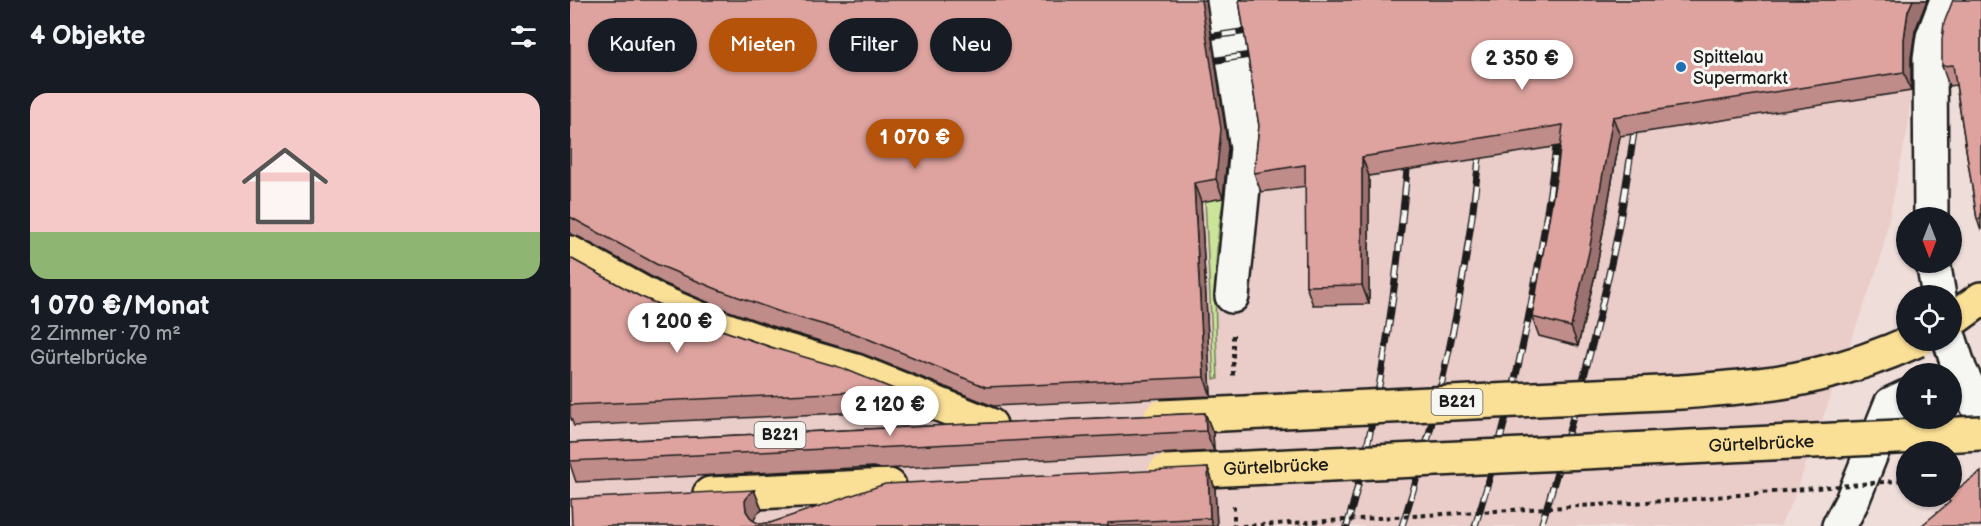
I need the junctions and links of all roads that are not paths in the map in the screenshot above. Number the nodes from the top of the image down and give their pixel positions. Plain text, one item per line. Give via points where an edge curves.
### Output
1 (1224, 0) edge
2 (1947, 0) edge
3 (1931, 207) edge
4 (570, 253) edge
5 (1232, 296) dead end
6 (1981, 299) edge
7 (1962, 313) edge
8 (1896, 349) edge
9 (1962, 383) edge
10 (1896, 402) edge
11 (1981, 413) edge
12 (1133, 418) edge
13 (920, 428) edge
14 (1981, 434) edge
15 (1139, 473) edge
16 (676, 496) edge
17 (792, 519) edge
18 (1839, 526) edge

1 - 5 lane via 1247,148
2 - 3 lane via 1932,37 1930,58
4 - 13 main road via 655,300 719,327 1002,424
6 - 7 main road
8 - 12 main road, B221, bridge via 1814,376 1681,392
9 - 11 lane
10 - 18 lane
14 - 15 main road, Gürtelbrücke, bridge
16 - 17 main road via 901,485

